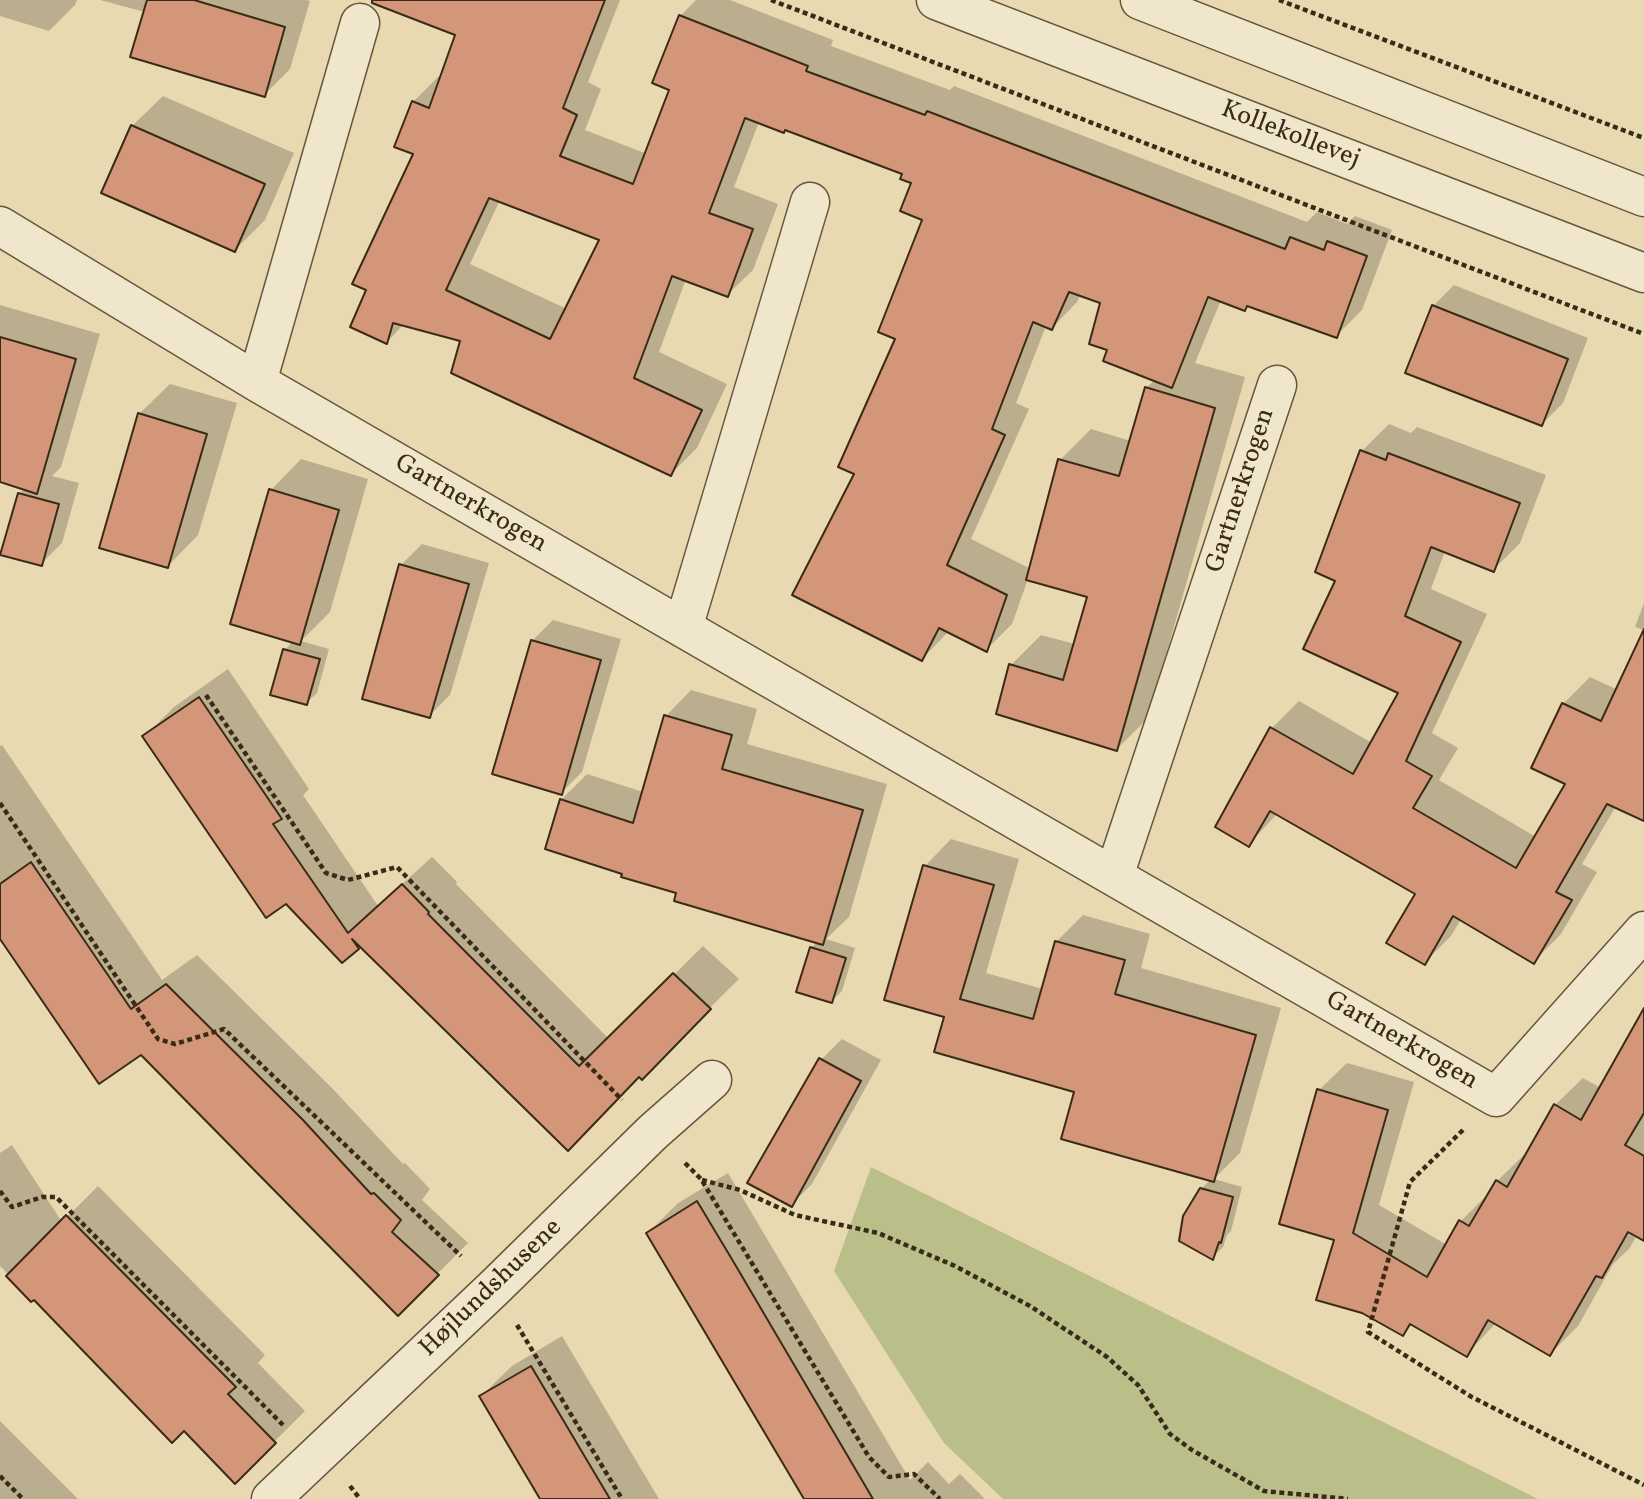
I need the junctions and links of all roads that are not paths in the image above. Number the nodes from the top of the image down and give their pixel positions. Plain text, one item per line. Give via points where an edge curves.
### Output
1 (936, 0) edge
2 (1140, 0) edge
3 (360, 23) dead end
4 (1644, 197) edge
5 (810, 202) dead end
6 (0, 226) edge
7 (1644, 273) edge
8 (257, 382) junction
9 (1277, 385) dead end
10 (683, 628) junction
11 (1114, 876) junction
12 (1644, 931) edge
13 (712, 1080) dead end
14 (271, 1499) edge

1 - 7 street, Kollekollevej
2 - 4 street
3 - 8 street
5 - 10 street
6 - 8 street, Gartnerkrogen
8 - 10 street, Gartnerkrogen
9 - 11 street, Gartnerkrogen
10 - 11 street, Gartnerkrogen
11 - 12 street, Gartnerkrogen via 1496,1097
13 - 14 street, Højlundshusene

